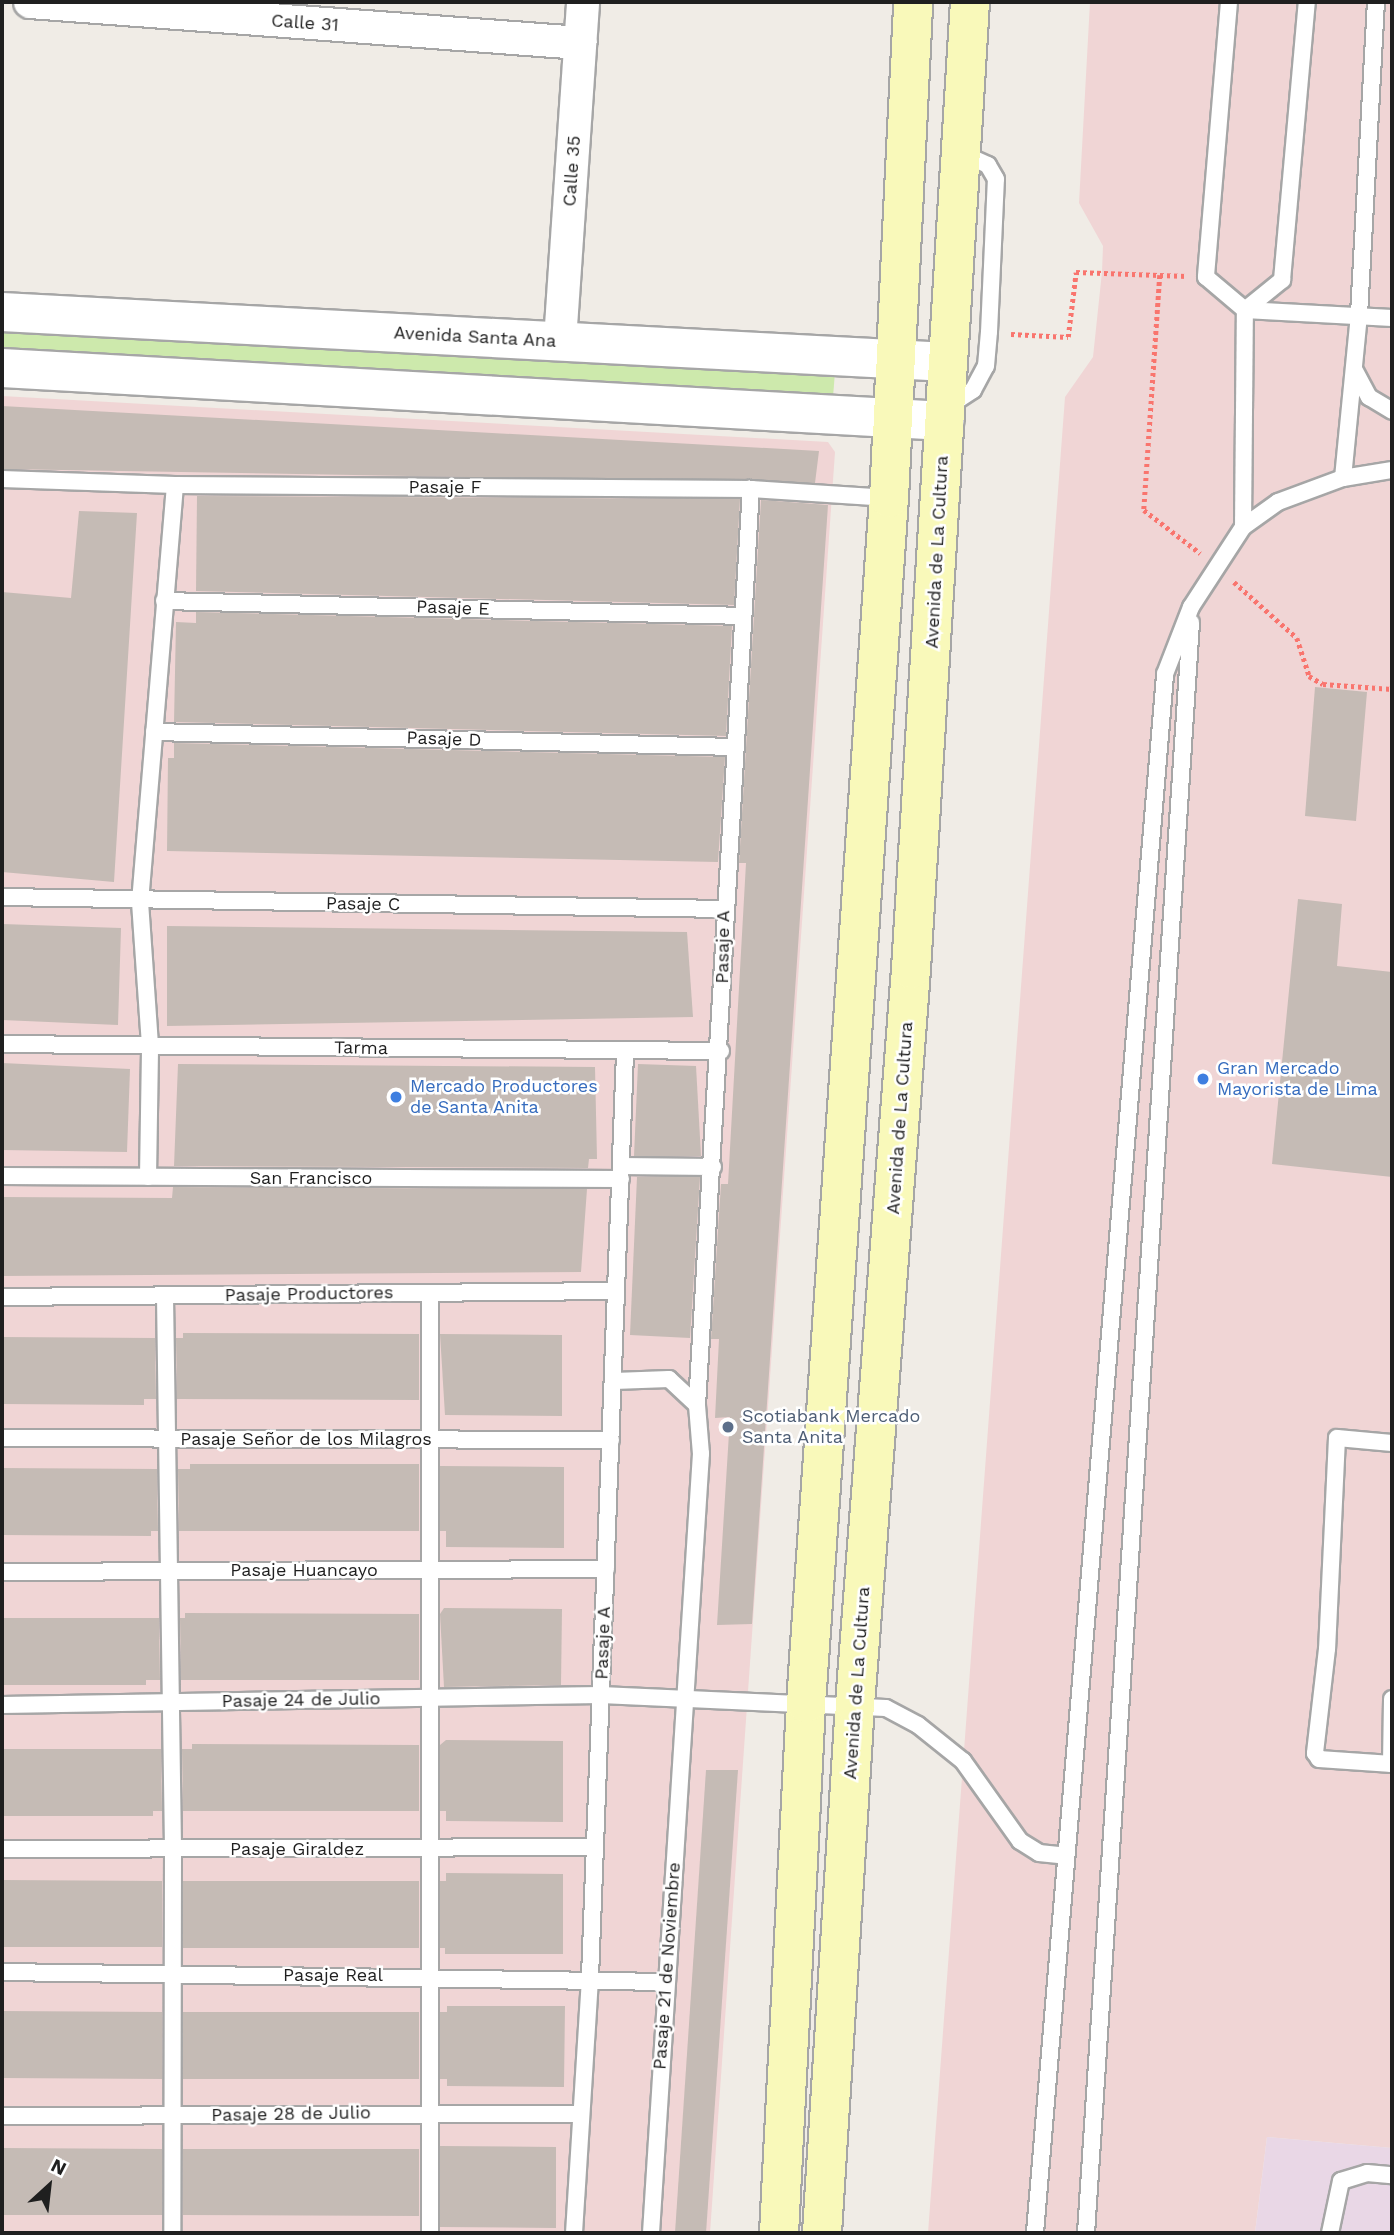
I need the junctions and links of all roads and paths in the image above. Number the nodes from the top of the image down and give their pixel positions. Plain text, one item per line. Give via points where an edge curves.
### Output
1 (30, 2) edge
2 (583, 2) edge
3 (913, 2) edge
4 (970, 2) edge
5 (1229, 2) edge
6 (1307, 2) edge
7 (1376, 2) edge
8 (580, 43) junction
9 (961, 153) junction
10 (1160, 275) junction
11 (1206, 276) junction
12 (1245, 310) junction
13 (2, 312) edge
14 (1359, 315) junction
15 (1392, 318) edge
16 (989, 332) junction
17 (561, 341) junction
18 (893, 358) junction
19 (948, 362) junction
20 (2, 368) edge
21 (1354, 369) junction
22 (1392, 411) edge
23 (945, 415) junction
24 (892, 419) junction
25 (1392, 470) edge
26 (1343, 478) junction
27 (2, 479) edge
28 (175, 485) junction
29 (751, 489) junction
30 (889, 498) junction
31 (1243, 527) junction
32 (1216, 566) junction
33 (164, 601) junction
34 (1191, 607) junction
35 (743, 616) junction
36 (1392, 689) edge
37 (153, 732) junction
38 (734, 747) junction
39 (2, 897) edge
40 (140, 902) junction
41 (724, 909) junction
42 (2, 1044) edge
43 (150, 1045) junction
44 (721, 1051) junction
45 (625, 1053) junction
46 (713, 1167) junction
47 (621, 1173) junction
48 (2, 1176) edge
49 (148, 1177) junction
50 (616, 1291) junction
51 (430, 1293) junction
52 (165, 1296) junction
53 (2, 1297) edge
54 (614, 1381) junction
55 (697, 1405) junction
56 (2, 1438) edge
57 (165, 1438) junction
58 (427, 1439) junction
59 (611, 1440) junction
60 (1392, 1443) edge
61 (606, 1569) junction
62 (428, 1570) junction
63 (167, 1571) junction
64 (2, 1572) edge
65 (601, 1695) junction
66 (430, 1698) junction
67 (684, 1698) junction
68 (1392, 1699) edge
69 (169, 1702) junction
70 (806, 1703) junction
71 (855, 1704) junction
72 (2, 1705) edge
73 (1392, 1764) edge
74 (593, 1847) junction
75 (2, 1849) edge
76 (173, 1849) junction
77 (431, 1849) junction
78 (1066, 1856) junction
79 (2, 1972) edge
80 (174, 1973) junction
81 (432, 1976) junction
82 (590, 1977) junction
83 (665, 1982) junction
84 (431, 2112) junction
85 (580, 2113) junction
86 (174, 2115) junction
87 (2, 2116) edge
88 (1392, 2175) edge
89 (172, 2233) edge
90 (430, 2233) edge
91 (574, 2233) edge
92 (651, 2233) edge
93 (779, 2233) edge
94 (822, 2233) edge
95 (1035, 2233) edge
96 (1086, 2233) edge
97 (1330, 2233) edge

1 - 8 street, Calle 31
2 - 8 street, Calle 35
3 - 18 main road
4 - 9 main road, Avenida de La Cultura
5 - 11 lane
6 - 12 lane via 1282,280
7 - 14 lane
8 - 17 street, Calle 35
9 - 16 lane via 988,165 996,179
9 - 19 main road, Avenida de La Cultura
10 - 11 path
10 - 16 path via 1076,272 1068,337
10 - 32 path via 1144,510
11 - 12 lane
12 - 14 lane
12 - 31 lane
13 - 17 street, Avenida Santa Ana
14 - 15 lane
14 - 21 lane
16 - 23 lane via 986,366 972,390
17 - 18 street, Avenida Santa Ana
18 - 19 street, Avenida Santa Ana
18 - 24 main road
19 - 23 main road, Avenida de La Cultura
20 - 24 street
21 - 22 lane via 1369,397
21 - 26 lane
23 - 24 street
23 - 71 main road, Avenida de La Cultura via 911,969
24 - 30 main road
25 - 26 lane
26 - 31 lane via 1278,502
27 - 28 lane, Pasaje F
28 - 29 lane, Pasaje F
28 - 33 lane
29 - 30 lane, Pasaje F
29 - 35 lane, Pasaje A
30 - 70 main road
31 - 32 lane
32 - 34 lane
32 - 36 path via 1297,638 1309,676 1323,684
33 - 35 lane, Pasaje E
33 - 37 lane
34 - 78 lane via 1165,674
34 - 96 lane
35 - 38 lane, Pasaje A
37 - 38 lane, Pasaje D
37 - 40 lane
38 - 41 lane, Pasaje A
39 - 40 lane, Pasaje C
40 - 41 lane, Pasaje C
40 - 43 lane
41 - 44 lane, Pasaje A
42 - 43 lane, Tarma
43 - 45 lane, Tarma
43 - 49 lane
44 - 45 lane, Tarma
44 - 46 lane, Pasaje A
45 - 47 lane, Pasaje A
46 - 47 lane, San Francisco
46 - 55 lane, Pasaje A
47 - 49 lane, San Francisco
47 - 50 lane, Pasaje A
48 - 49 lane, San Francisco
50 - 51 lane, Pasaje Productores
50 - 54 lane, Pasaje A
51 - 52 lane, Pasaje Productores
51 - 58 lane
52 - 53 lane, Pasaje Productores
52 - 57 lane
54 - 55 lane via 669,1379
54 - 59 lane, Pasaje A
55 - 67 lane, Pasaje 21 de Noviembre via 701,1454
56 - 57 lane, Pasaje Señor de los Milagros
57 - 58 lane, Pasaje Señor de los Milagros
57 - 63 lane
58 - 59 lane, Pasaje Señor de los Milagros
58 - 62 lane
59 - 61 lane, Pasaje A
60 - 73 lane via 1337,1438 1327,1649 1315,1753 1319,1759
61 - 62 lane, Pasaje Huancayo
61 - 65 lane, Pasaje A
62 - 63 lane, Pasaje Huancayo
62 - 66 lane
63 - 64 lane, Pasaje Huancayo
63 - 69 lane
65 - 66 lane, Pasaje 24 de Julio
65 - 67 lane, Pasaje 24 de Julio
65 - 74 lane, Pasaje A
66 - 69 lane, Pasaje 24 de Julio
66 - 77 lane
67 - 70 lane, Pasaje 24 de Julio
67 - 83 lane, Pasaje 21 de Noviembre
68 - 73 lane
69 - 72 lane, Pasaje 24 de Julio
69 - 76 lane
70 - 71 lane, Pasaje 24 de Julio
70 - 93 main road
71 - 78 lane, Pasaje 24 de Julio via 886,1708 918,1724 963,1761 1020,1841 1039,1853
71 - 94 main road, Avenida de La Cultura
74 - 77 lane, Pasaje Giraldez
74 - 82 lane, Pasaje A
75 - 76 lane, Pasaje Giraldez
76 - 77 lane, Pasaje Giraldez
76 - 80 lane
77 - 81 lane
78 - 95 lane
79 - 80 lane, Pasaje Real
80 - 81 lane, Pasaje Real
80 - 86 lane
81 - 82 lane, Pasaje Real
81 - 84 lane
82 - 83 lane, Pasaje Real
82 - 85 lane, Pasaje A
83 - 92 lane, Pasaje 21 de Noviembre
84 - 85 lane, Pasaje 28 de Julio
84 - 86 lane, Pasaje 28 de Julio
84 - 90 lane
85 - 91 lane, Pasaje A
86 - 87 lane, Pasaje 28 de Julio
86 - 89 lane
88 - 97 lane via 1367,2173 1341,2181

